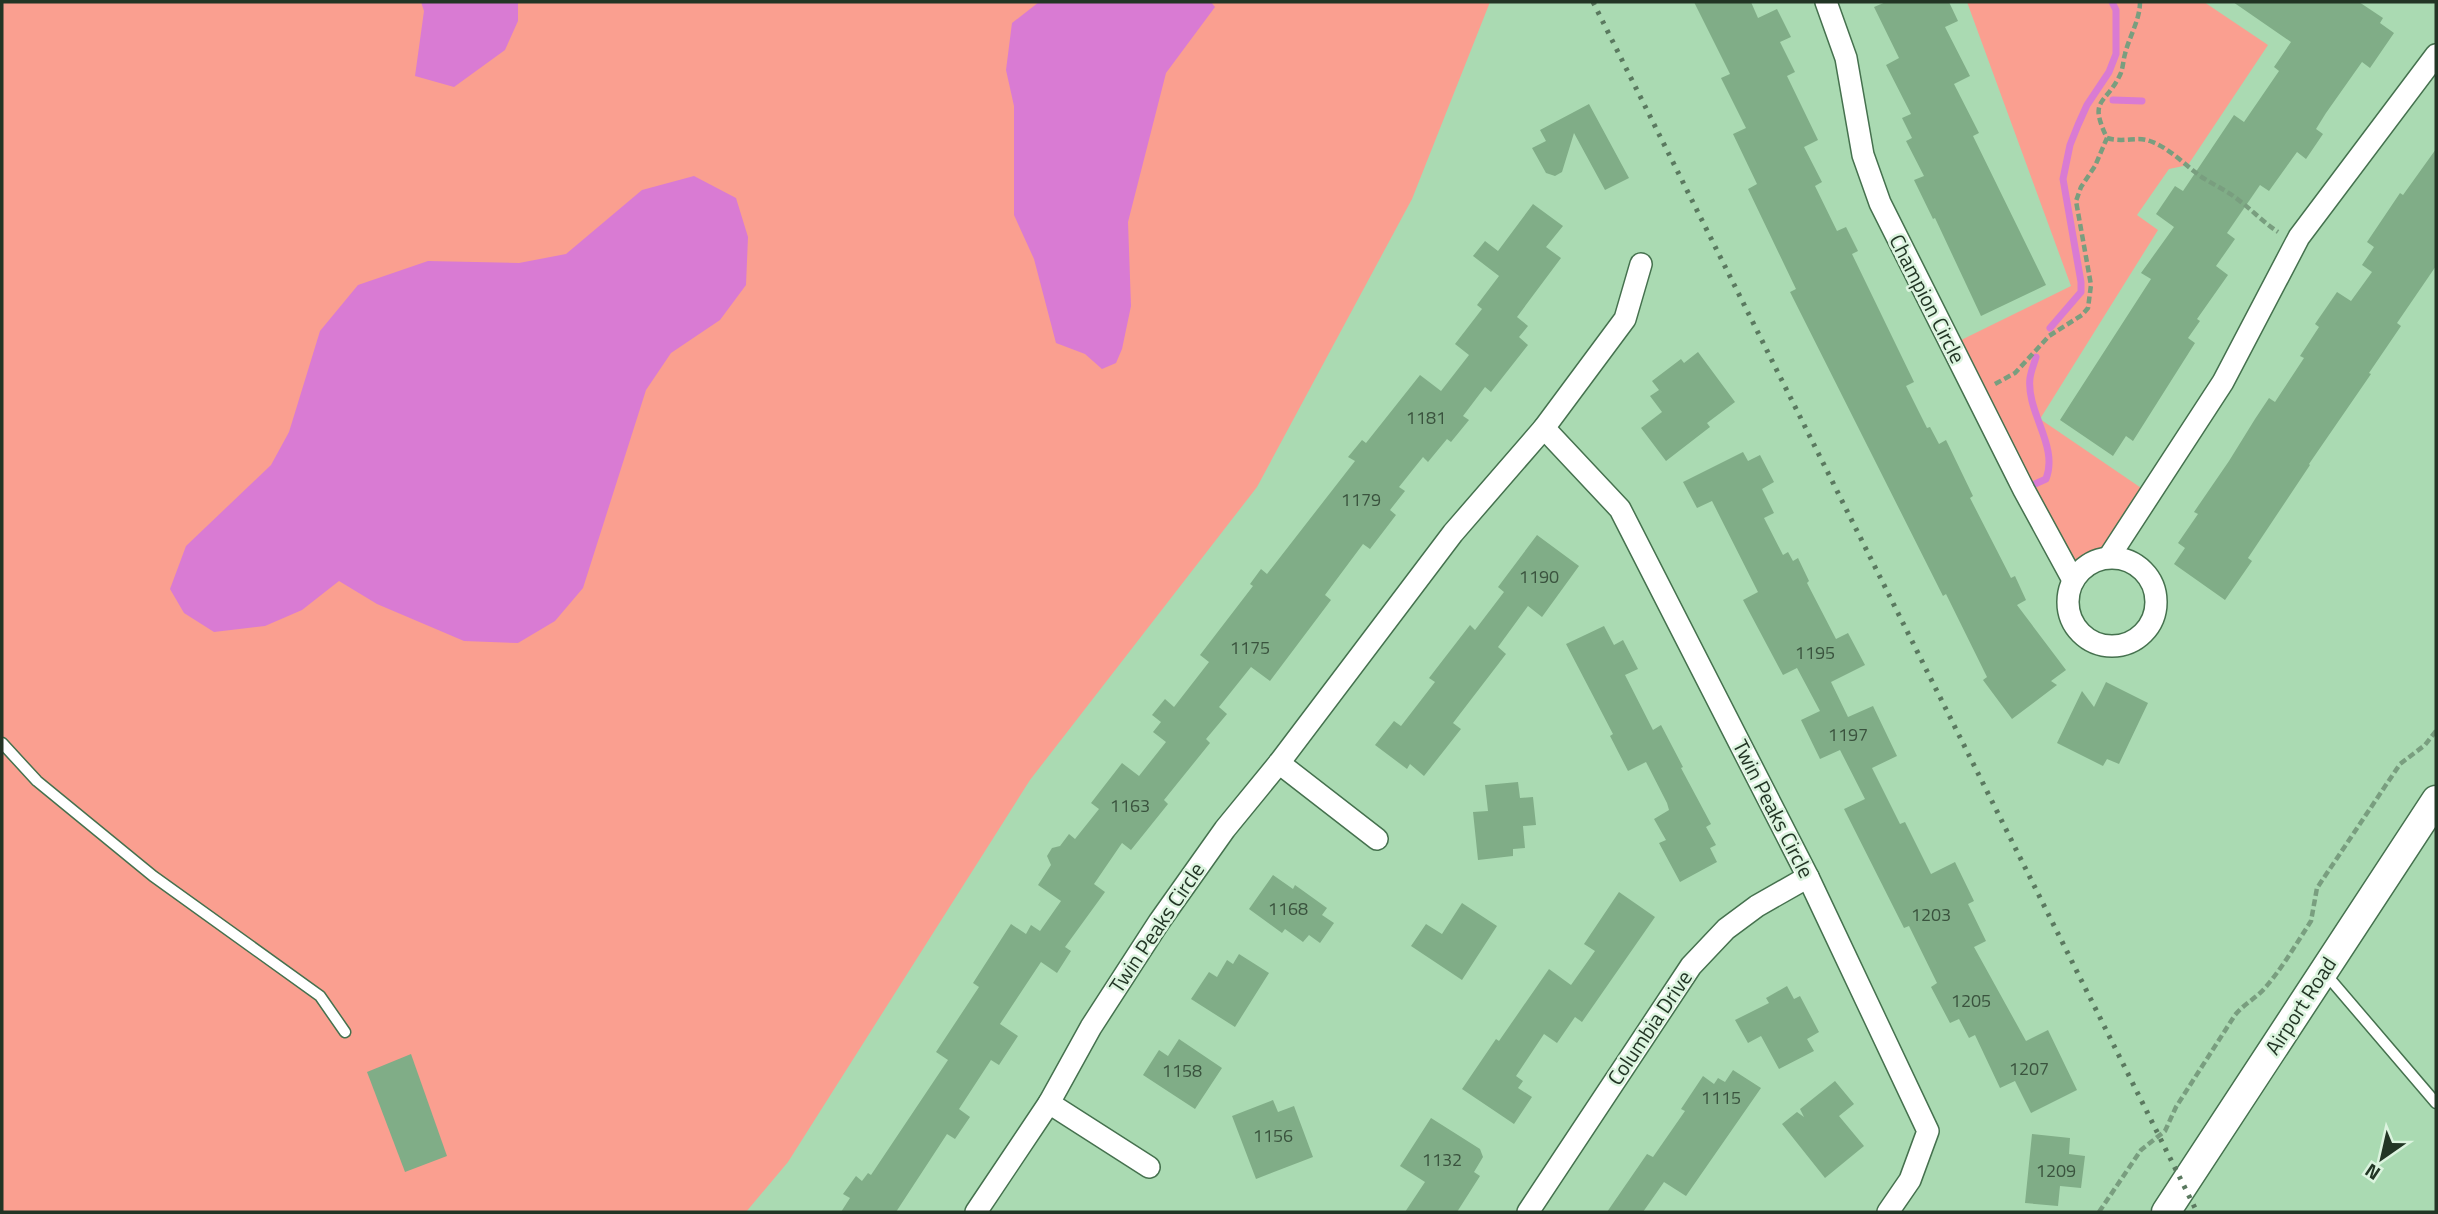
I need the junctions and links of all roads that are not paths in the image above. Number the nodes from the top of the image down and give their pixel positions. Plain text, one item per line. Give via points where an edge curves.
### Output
1 (1826, 2) edge
2 (2436, 55) edge
3 (1641, 264) dead end
4 (1544, 428) junction
5 (2109, 557) junction
6 (2073, 580) junction
7 (2, 743) edge
8 (1279, 763) junction
9 (2436, 800) edge
10 (1377, 839) dead end
11 (1808, 877) junction
12 (2323, 971) junction
13 (345, 1032) dead end
14 (2436, 1102) edge
15 (1049, 1103) junction
16 (1149, 1167) dead end
17 (976, 1212) edge
18 (1528, 1212) edge
19 (1888, 1212) edge
20 (2166, 1212) edge

1 - 6 street, Champion Circle via 1846,58 1870,178 1894,234
2 - 5 street via 2316,212 2223,382
3 - 4 street, Twin Peaks Circle via 1625,319
4 - 8 street, Twin Peaks Circle via 1453,533
4 - 11 street, Twin Peaks Circle via 1620,509
5 - 6 street via 2089,564
5 - 6 street via 2137,565 2154,588 2154,617 2136,639 2108,646 2082,634 2068,608
7 - 13 lane via 37,780 153,876 320,996
8 - 10 street
8 - 15 street, Twin Peaks Circle via 1159,922 1091,1027
9 - 12 main road, Airport Road
11 - 18 street, Columbia Drive via 1726,929 1691,966
11 - 19 street, Twin Peaks Circle via 1928,1131 1910,1180
12 - 14 lane
12 - 20 main road, Airport Road
15 - 16 street
15 - 17 street, Twin Peaks Circle

